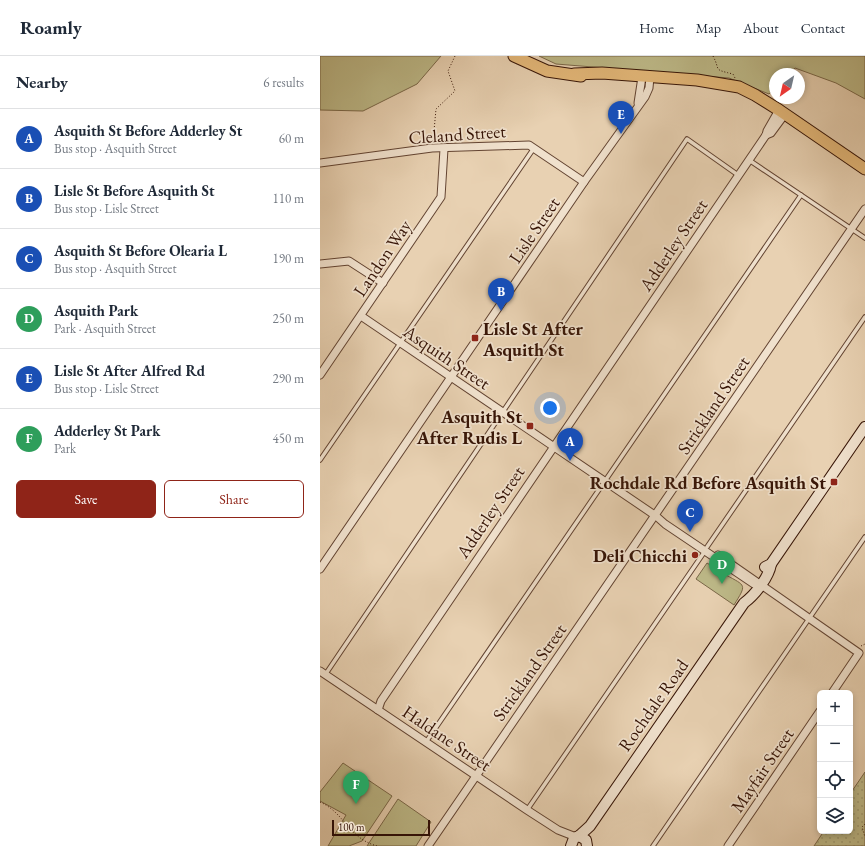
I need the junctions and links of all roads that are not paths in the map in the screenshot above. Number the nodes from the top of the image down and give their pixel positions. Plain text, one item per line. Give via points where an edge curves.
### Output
1 (514, 56) edge
2 (646, 80) junction
3 (782, 112) junction
4 (534, 148) junction
5 (444, 149) junction
6 (749, 160) junction
7 (320, 163) edge
8 (865, 168) edge
9 (738, 175) junction
10 (584, 182) junction
11 (801, 195) junction
12 (865, 209) edge
13 (852, 229) junction
14 (865, 238) edge
15 (320, 264) edge
16 (383, 283) junction
17 (361, 316) junction
18 (865, 317) edge
19 (401, 343) junction
20 (320, 375) edge
21 (451, 378) junction
22 (502, 412) junction
23 (865, 427) edge
24 (553, 446) junction
25 (320, 460) edge
26 (604, 480) junction
27 (656, 516) junction
28 (865, 537) edge
29 (706, 549) junction
30 (320, 570) edge
31 (757, 583) junction
32 (809, 619) junction
33 (322, 673) edge
34 (834, 690) edge
35 (378, 710) junction
36 (817, 715) edge
37 (426, 742) junction
38 (476, 776) junction
39 (527, 810) junction
40 (578, 841) edge
41 (428, 846) edge
42 (653, 846) edge
43 (728, 846) edge

1 - 2 main road via 547,71
2 - 3 main road via 734,86 755,94
2 - 10 street, Lisle Street via 645,97
3 - 6 street, Adderley Street via 767,130
3 - 8 main road
4 - 5 street, Cleland Street via 529,144
4 - 10 street, Cleland Street
4 - 19 lane
5 - 7 street, Cleland Street via 432,148
5 - 16 street, Landon Way via 441,197
6 - 9 street, Adderley Street
6 - 11 lane
9 - 22 lane via 687,139
9 - 24 street, Adderley Street
10 - 21 street, Lisle Street
11 - 13 lane
11 - 26 lane
12 - 13 street, Strickland Street
13 - 14 lane
13 - 27 street, Strickland Street
15 - 16 street via 349,261
16 - 17 street, Landon Way
17 - 19 street, Asquith Street
17 - 20 street, Landon Way
18 - 29 lane
19 - 21 street, Asquith Street
19 - 25 lane
21 - 22 street, Asquith Street
21 - 30 street, Lisle Street
22 - 24 street, Asquith Street
22 - 33 lane
23 - 31 main road, Rochdale Road via 771,564 765,567
24 - 26 street, Asquith Street
24 - 35 street, Adderley Street via 381,701
26 - 27 street, Asquith Street
26 - 37 lane
27 - 29 street, Asquith Street via 668,521
27 - 38 street, Strickland Street
28 - 32 lane
29 - 31 street, Asquith Street
29 - 39 lane
31 - 32 street, Asquith Street
31 - 40 main road, Rochdale Road via 746,595 744,603
32 - 34 street, Asquith Street via 859,653
32 - 42 lane
33 - 35 street, Haldane Street
35 - 37 street, Haldane Street
36 - 43 street, Mayfair Street
37 - 38 street, Haldane Street
38 - 39 street, Haldane Street
38 - 41 street, Strickland Street
39 - 40 street, Haldane Street

